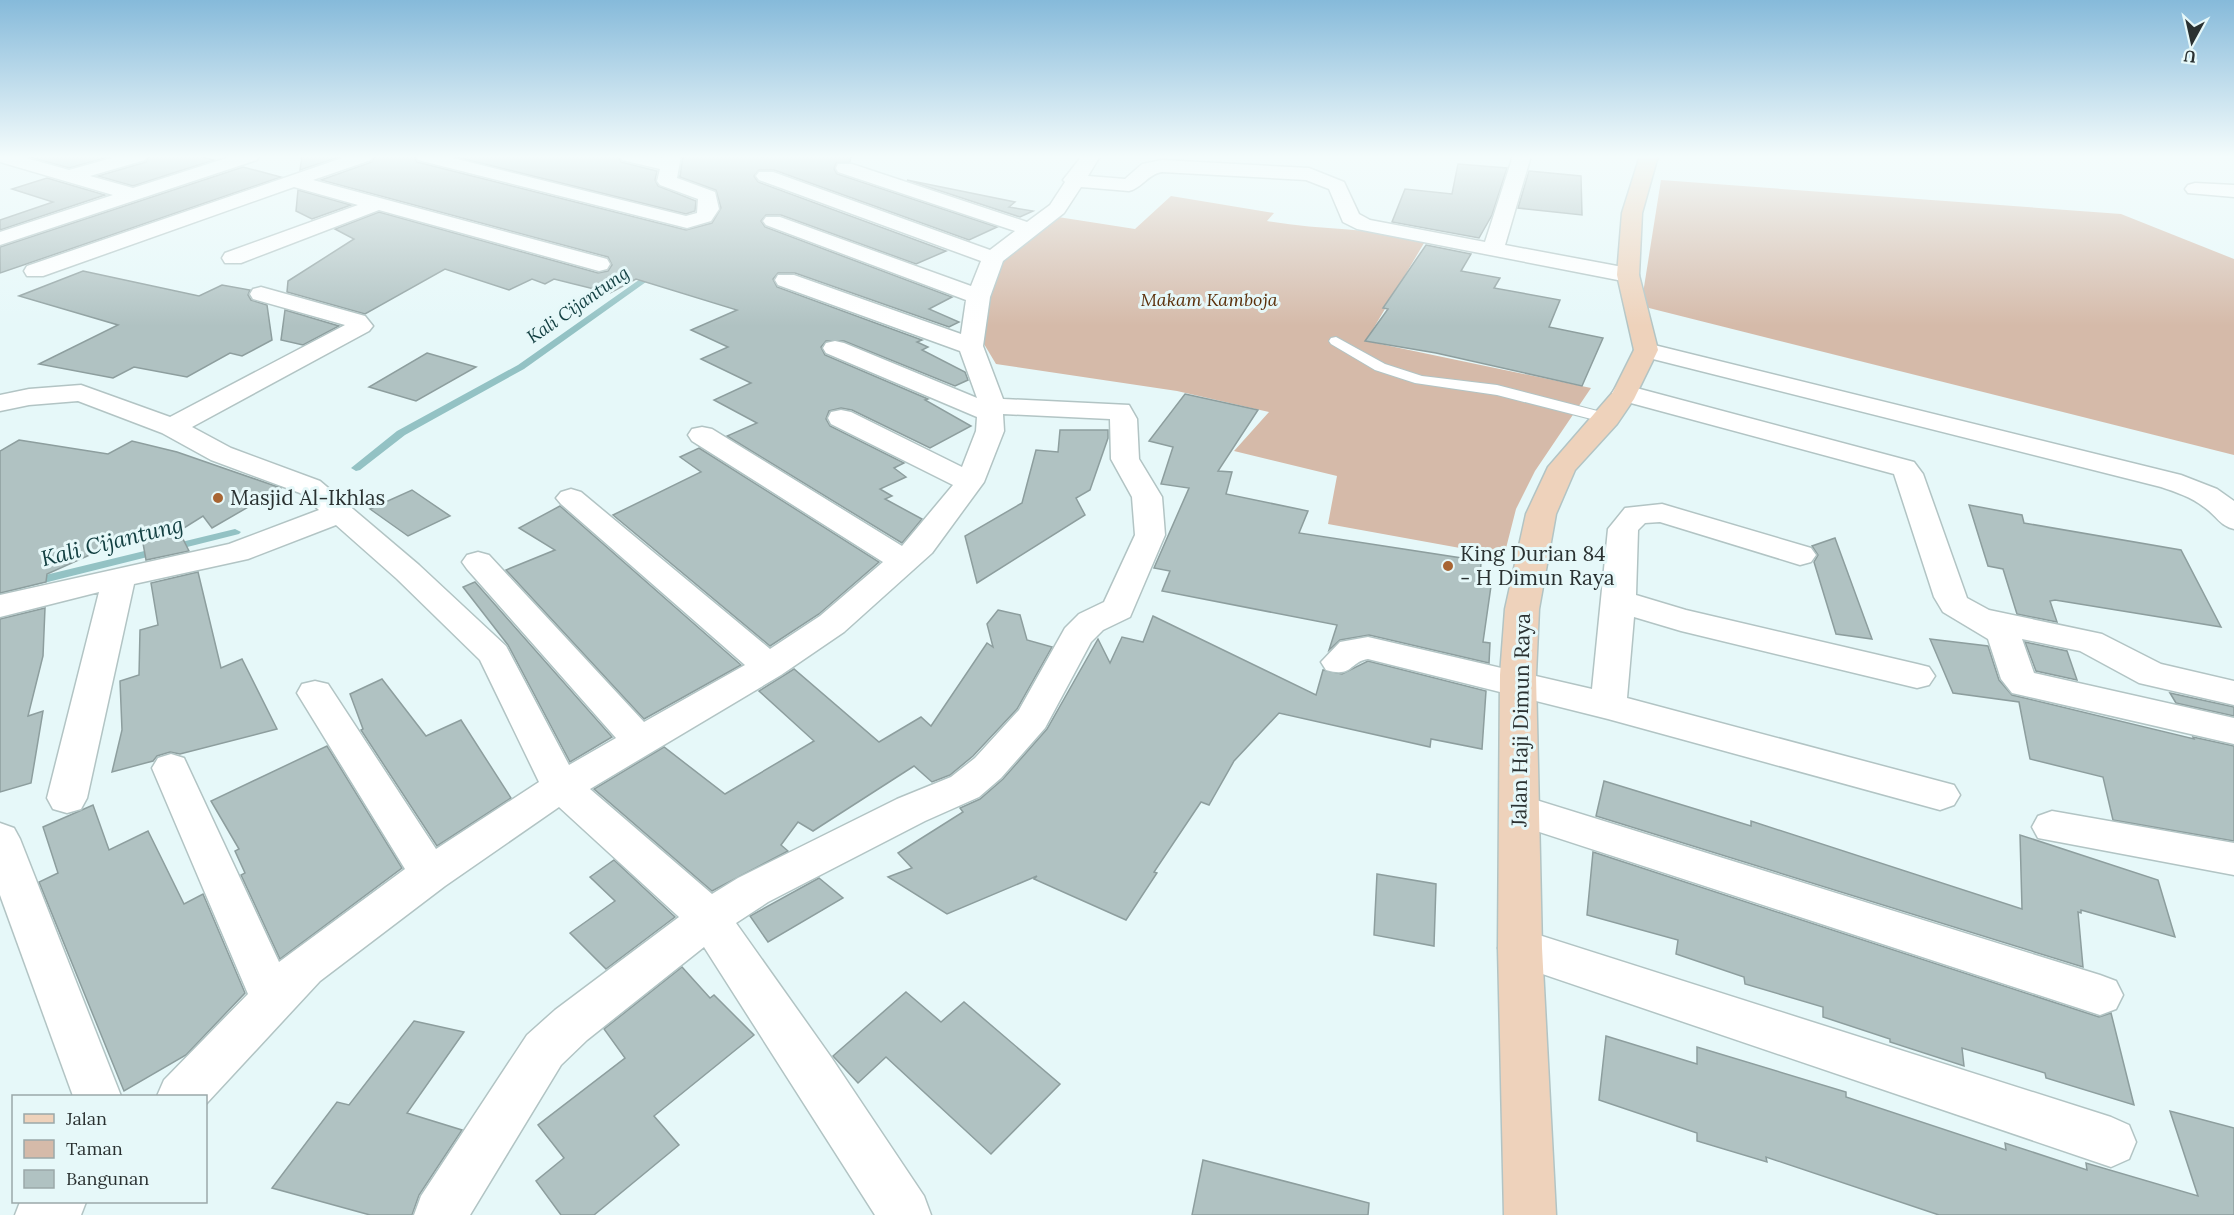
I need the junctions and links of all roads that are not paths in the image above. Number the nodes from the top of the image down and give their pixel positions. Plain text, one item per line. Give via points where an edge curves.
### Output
1 (77, 213) edge
2 (203, 213) edge
3 (355, 213) edge
4 (416, 213) edge
5 (650, 213) edge
6 (707, 213) edge
7 (868, 213) edge
8 (979, 213) edge
9 (1052, 213) edge
10 (1348, 213) edge
11 (1505, 213) edge
12 (1632, 213) edge
13 (772, 221) dead end
14 (1031, 230) junction
15 (2, 237) edge
16 (1494, 248) junction
17 (233, 258) dead end
18 (993, 258) junction
19 (599, 264) dead end
20 (35, 271) dead end
21 (1628, 275) junction
22 (786, 280) dead end
23 (261, 294) dead end
24 (978, 297) junction
25 (1336, 341) dead end
26 (971, 346) junction
27 (835, 348) dead end
28 (1646, 350) junction
29 (0, 403) edge
30 (1616, 406) junction
31 (990, 410) junction
32 (841, 418) dead end
33 (172, 426) junction
34 (702, 435) dead end
35 (970, 482) junction
36 (571, 498) dead end
37 (327, 502) junction
38 (2234, 520) edge
39 (1800, 555) dead end
40 (903, 561) junction
41 (478, 562) dead end
42 (119, 578) junction
43 (1619, 601) junction
44 (0, 606) edge
45 (1983, 620) junction
46 (1338, 662) dead end
47 (769, 667) junction
48 (1917, 676) dead end
49 (1518, 685) junction
50 (315, 693) dead end
51 (2234, 693) edge
52 (1608, 706) junction
53 (2234, 731) edge
54 (640, 741) junction
55 (171, 768) dead end
56 (561, 786) junction
57 (1940, 795) dead end
58 (67, 798) dead end
59 (1520, 810) junction
60 (2052, 827) dead end
61 (0, 839) edge
62 (2234, 859) edge
63 (430, 874) junction
64 (709, 918) junction
65 (1520, 948) junction
66 (2100, 995) dead end
67 (273, 998) junction
68 (97, 1095) edge
69 (182, 1095) edge
70 (2111, 1142) dead end
71 (59, 1203) edge
72 (41, 1215) edge
73 (440, 1215) edge
74 (905, 1215) edge
75 (1530, 1215) edge

1 - 15 street
2 - 20 street
3 - 17 street
4 - 19 street
5 - 6 street via 687,222
7 - 18 street
8 - 14 street
9 - 14 street
10 - 16 street via 1350,218 1384,231
11 - 16 street
12 - 21 street
13 - 24 street
14 - 18 street
16 - 21 street
18 - 24 street
21 - 28 street
22 - 26 street
23 - 33 street via 357,321 361,326
24 - 26 street
25 - 30 lane via 1380,367 1420,380
26 - 31 street via 990,396
27 - 31 street
28 - 30 street, Jalan Haji Dimun Raya
28 - 38 street via 2171,481 2216,500
29 - 33 street via 81,393
30 - 45 street via 1904,468 1950,597 1955,605
30 - 49 street, Jalan Haji Dimun Raya via 1562,467 1541,514 1522,609
31 - 35 street via 990,431
31 - 64 street via 1120,411 1124,419 1125,459 1147,497 1150,535 1118,609 1091,622 1077,636 1032,719 988,768 965,787 753,890
32 - 35 street
33 - 37 street via 221,454
34 - 40 street
35 - 40 street via 921,546
36 - 47 street
37 - 42 street via 237,552
37 - 56 street via 494,654
39 - 43 street via 1662,513 1636,514 1623,529
40 - 47 street via 832,624
41 - 54 street
42 - 44 street
42 - 58 street
43 - 48 street via 1681,620
43 - 52 street
45 - 51 street via 2090,642 2151,674
45 - 53 street via 2003,633 2019,679 2025,684
46 - 49 street via 1352,650 1368,648
47 - 54 street
49 - 52 street
49 - 59 street, Jalan Haji Dimun Raya
50 - 63 street
52 - 57 street
54 - 56 street
55 - 67 street
56 - 63 street
56 - 64 street
59 - 65 street, Jalan Haji Dimun Raya
59 - 66 street
60 - 62 street
61 - 68 street
63 - 67 street via 304,967
64 - 73 street via 544,1050
64 - 74 street
65 - 70 street
65 - 75 street, Jalan Haji Dimun Raya
67 - 69 street
71 - 72 street

